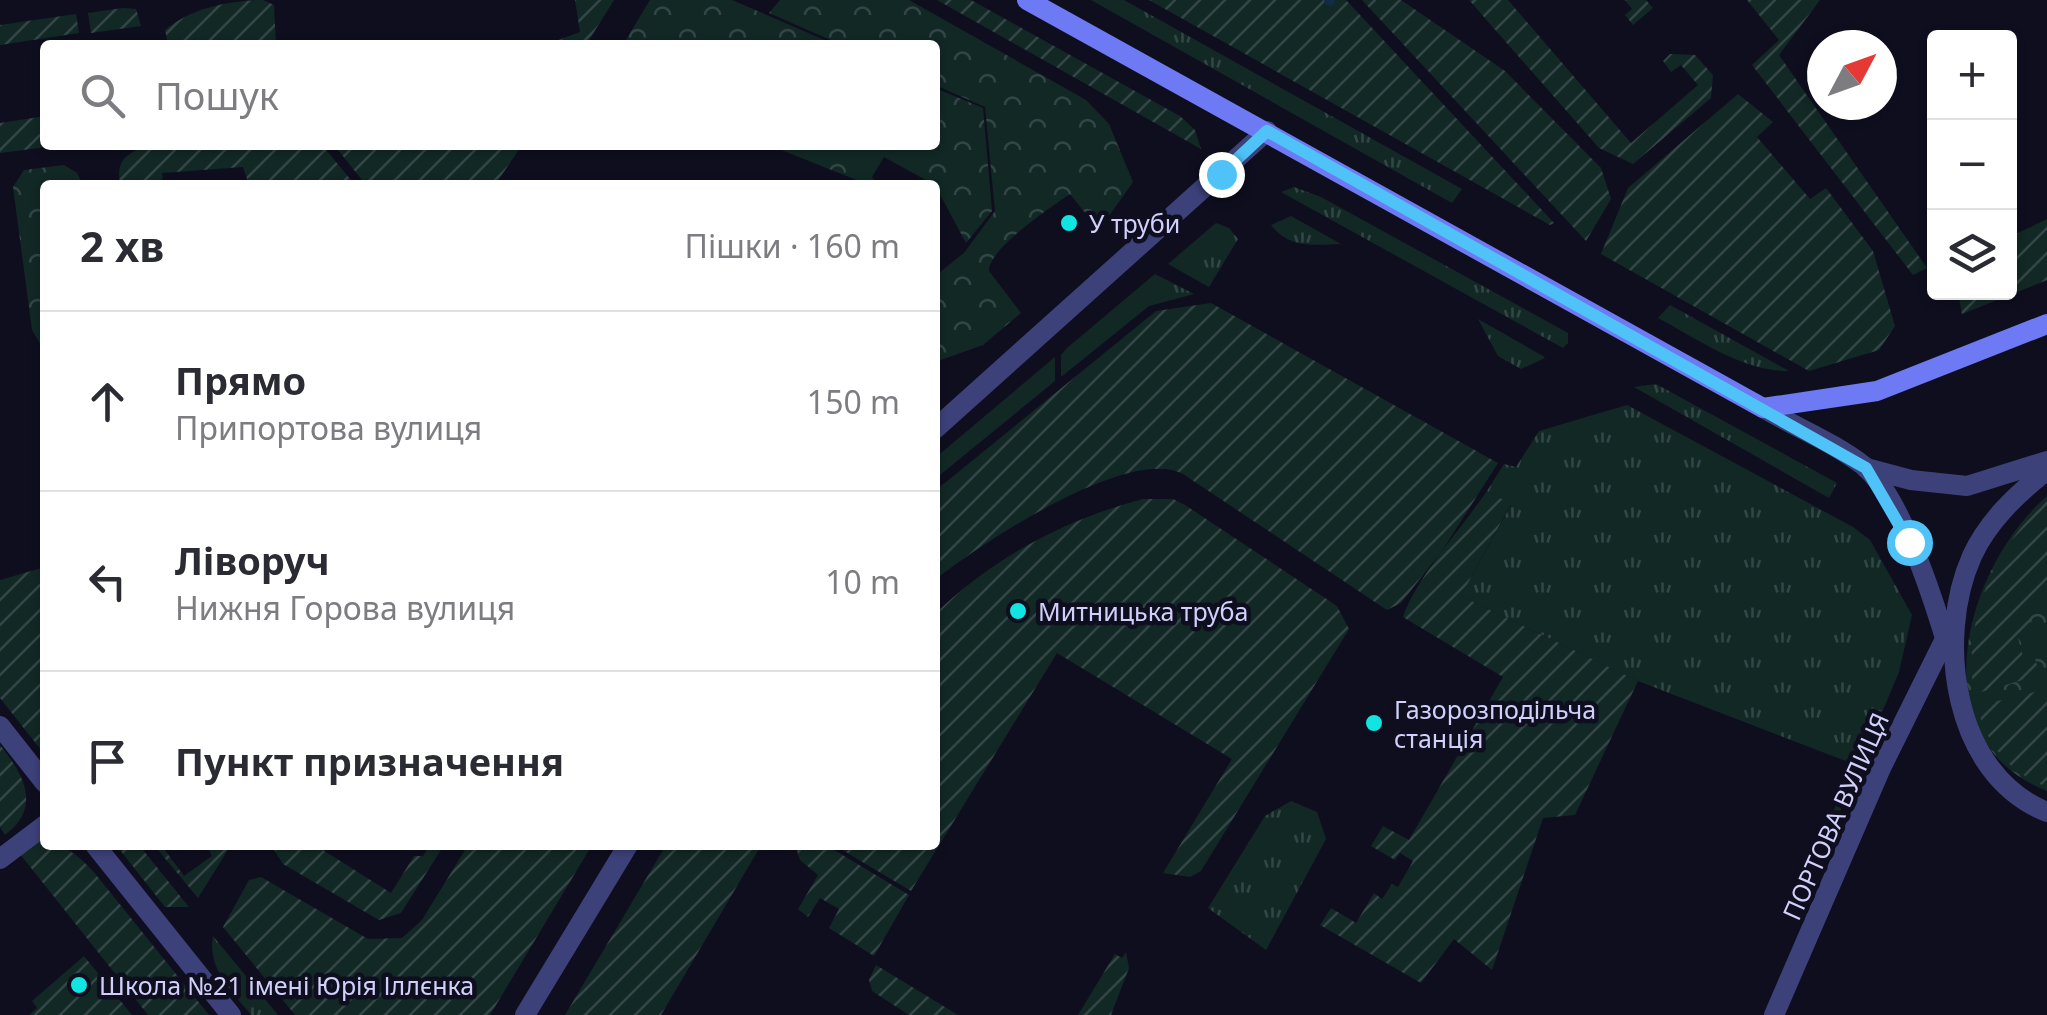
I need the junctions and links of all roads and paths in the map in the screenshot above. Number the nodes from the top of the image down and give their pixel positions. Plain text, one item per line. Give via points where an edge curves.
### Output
1 (1028, 0) edge
2 (1267, 131) junction
3 (2047, 324) edge
4 (1763, 408) junction
5 (940, 425) edge
6 (2047, 461) edge
7 (1866, 468) junction
8 (2047, 470) edge
9 (1945, 639) junction
10 (1955, 671) junction
11 (0, 726) edge
12 (40, 777) edge
13 (2047, 812) edge
14 (40, 829) edge
15 (98, 850) edge
16 (625, 850) edge
17 (0, 860) edge
18 (230, 1015) edge
19 (525, 1015) edge
20 (1774, 1015) edge

1 - 2 main road
2 - 4 main road
2 - 5 street
3 - 4 main road via 1877,391
4 - 7 street
6 - 7 street via 1967,486
7 - 9 street via 1909,542
8 - 10 street via 1989,525 1972,557 1955,605
9 - 10 street
9 - 20 street, ПОРТОВА ВУЛИЦЯ
10 - 13 street via 1967,728 1994,772 2028,805
11 - 12 street
14 - 17 street
15 - 18 street
16 - 19 street

